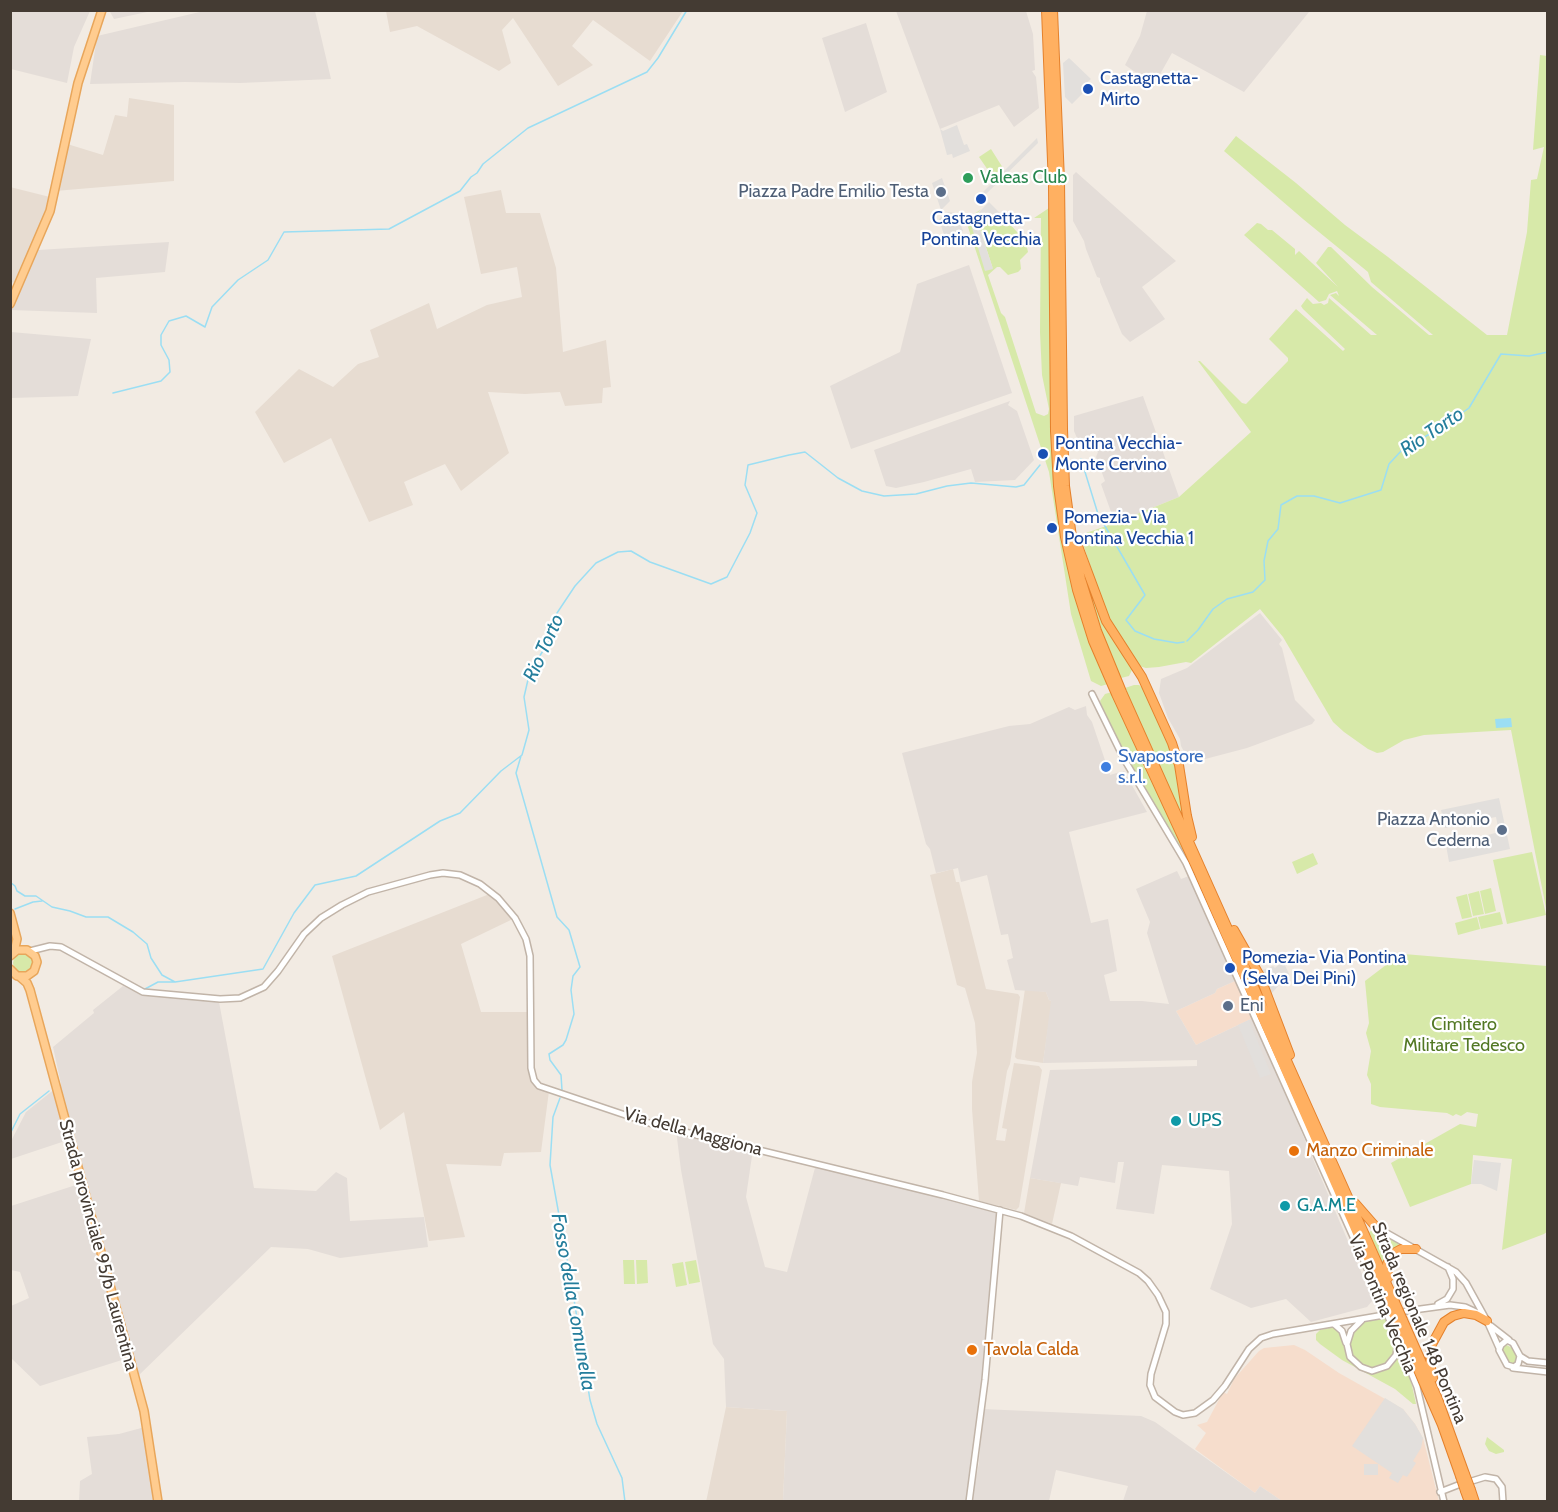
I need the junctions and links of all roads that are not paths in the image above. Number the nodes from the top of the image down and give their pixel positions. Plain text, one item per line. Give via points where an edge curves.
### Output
1 (102, 10) edge
2 (1046, 10) edge
3 (1053, 10) edge
4 (10, 304) edge
5 (1060, 453) junction
6 (1061, 466) junction
7 (1070, 527) junction
8 (1083, 599) junction
9 (1119, 693) junction
10 (1092, 694) dead end
11 (1202, 867) junction
12 (10, 913) edge
13 (17, 939) junction
14 (45, 947) junction
15 (29, 950) junction
16 (12, 954) edge
17 (37, 962) junction
18 (10, 969) edge
19 (32, 973) junction
20 (20, 976) junction
21 (30, 990) junction
22 (1344, 1187) junction
23 (1000, 1210) junction
24 (1376, 1227) joint
25 (1361, 1240) junction
26 (1416, 1249) junction
27 (1442, 1262) junction
28 (1374, 1283) junction
29 (1390, 1301) junction
30 (1436, 1306) junction
31 (1406, 1311) dead end
32 (1384, 1315) dead end
33 (1363, 1320) junction
34 (1487, 1321) junction
35 (1397, 1322) junction
36 (1334, 1324) junction
37 (1398, 1340) junction
38 (1509, 1340) junction
39 (1347, 1344) junction
40 (1499, 1348) junction
41 (1520, 1356) junction
42 (1548, 1363) edge
43 (1512, 1368) junction
44 (1548, 1372) edge
45 (1447, 1423) junction
46 (1463, 1475) junction
47 (1458, 1485) dead end
48 (1470, 1487) junction
49 (1440, 1492) junction
50 (158, 1502) edge
51 (969, 1502) edge
52 (1444, 1502) edge
53 (1469, 1502) edge
54 (1475, 1502) edge
55 (1503, 1502) edge

1 - 4 main road via 78,83 50,211
2 - 5 highway
3 - 5 highway via 1060,193
5 - 6 highway
6 - 7 highway
6 - 8 highway via 1065,537
7 - 8 highway
7 - 11 highway via 1106,621 1142,677 1172,743 1188,822
8 - 9 highway, Strada regionale 148 Pontina
9 - 11 highway, Strada regionale 148 Pontina
9 - 25 highway, Strada regionale 148 Pontina
10 - 28 street, Via Pontina Vecchia via 1124,759 1186,863
11 - 22 highway, Strada regionale 148 Pontina
12 - 13 main road
13 - 15 main road
13 - 16 main road
14 - 15 street, Via della Maggiona
14 - 17 street
14 - 23 street, Via della Maggiona via 65,949 141,992 235,999 264,987 304,934 342,904 429,874 460,875 498,898 526,939 530,956 531,1068 539,1086 659,1126
15 - 16 main road
15 - 17 main road
17 - 19 main road, Strada provinciale 95/b Laurentina
18 - 20 main road, Strada provinciale 95/b Laurentina
19 - 20 main road
19 - 21 main road, Strada provinciale 95/b Laurentina
20 - 21 main road, Strada provinciale 95/b Laurentina
21 - 50 main road, Strada provinciale 95/b Laurentina via 144,1412
22 - 24 highway
22 - 29 highway, Strada regionale 148 Pontina
23 - 36 street, Via della Maggiona via 1062,1231 1135,1270 1151,1284 1161,1299 1166,1319 1150,1385 1157,1400 1178,1414 1195,1413 1213,1400 1258,1340
23 - 51 street via 985,1380
24 - 26 street
25 - 28 highway
25 - 29 highway, Strada regionale 148 Pontina
26 - 27 street
26 - 29 highway via 1397,1250 1389,1257 1386,1268
27 - 30 street via 1450,1271 1453,1286 1449,1297
27 - 34 street via 1462,1278
28 - 29 street, Via Pontina Vecchia
29 - 35 highway, Strada regionale 148 Pontina, bridge
30 - 31 street
30 - 34 street via 1465,1307
32 - 33 street, Via della Maggiona
33 - 36 street, Via della Maggiona
33 - 39 street via 1351,1331
34 - 38 street
34 - 40 street
34 - 45 highway via 1468,1314 1455,1316 1444,1322 1432,1343 1431,1368
35 - 37 street, Via Pontina Vecchia
35 - 45 highway, Strada regionale 148 Pontina
35 - 46 highway, Strada regionale 148 Pontina
36 - 39 street
37 - 39 street via 1392,1362 1376,1370 1355,1363
37 - 49 street, Via Pontina Vecchia via 1424,1412
38 - 40 street
38 - 41 street
40 - 43 street via 1505,1363
41 - 42 street
41 - 43 street
43 - 44 street
45 - 46 highway, Strada regionale 148 Pontina
46 - 48 highway, Strada regionale 148 Pontina, bridge
47 - 49 street
48 - 53 highway
48 - 54 highway, Strada regionale 148 Pontina
48 - 55 street via 1486,1477 1498,1480
49 - 52 street, Via Pontina Vecchia

